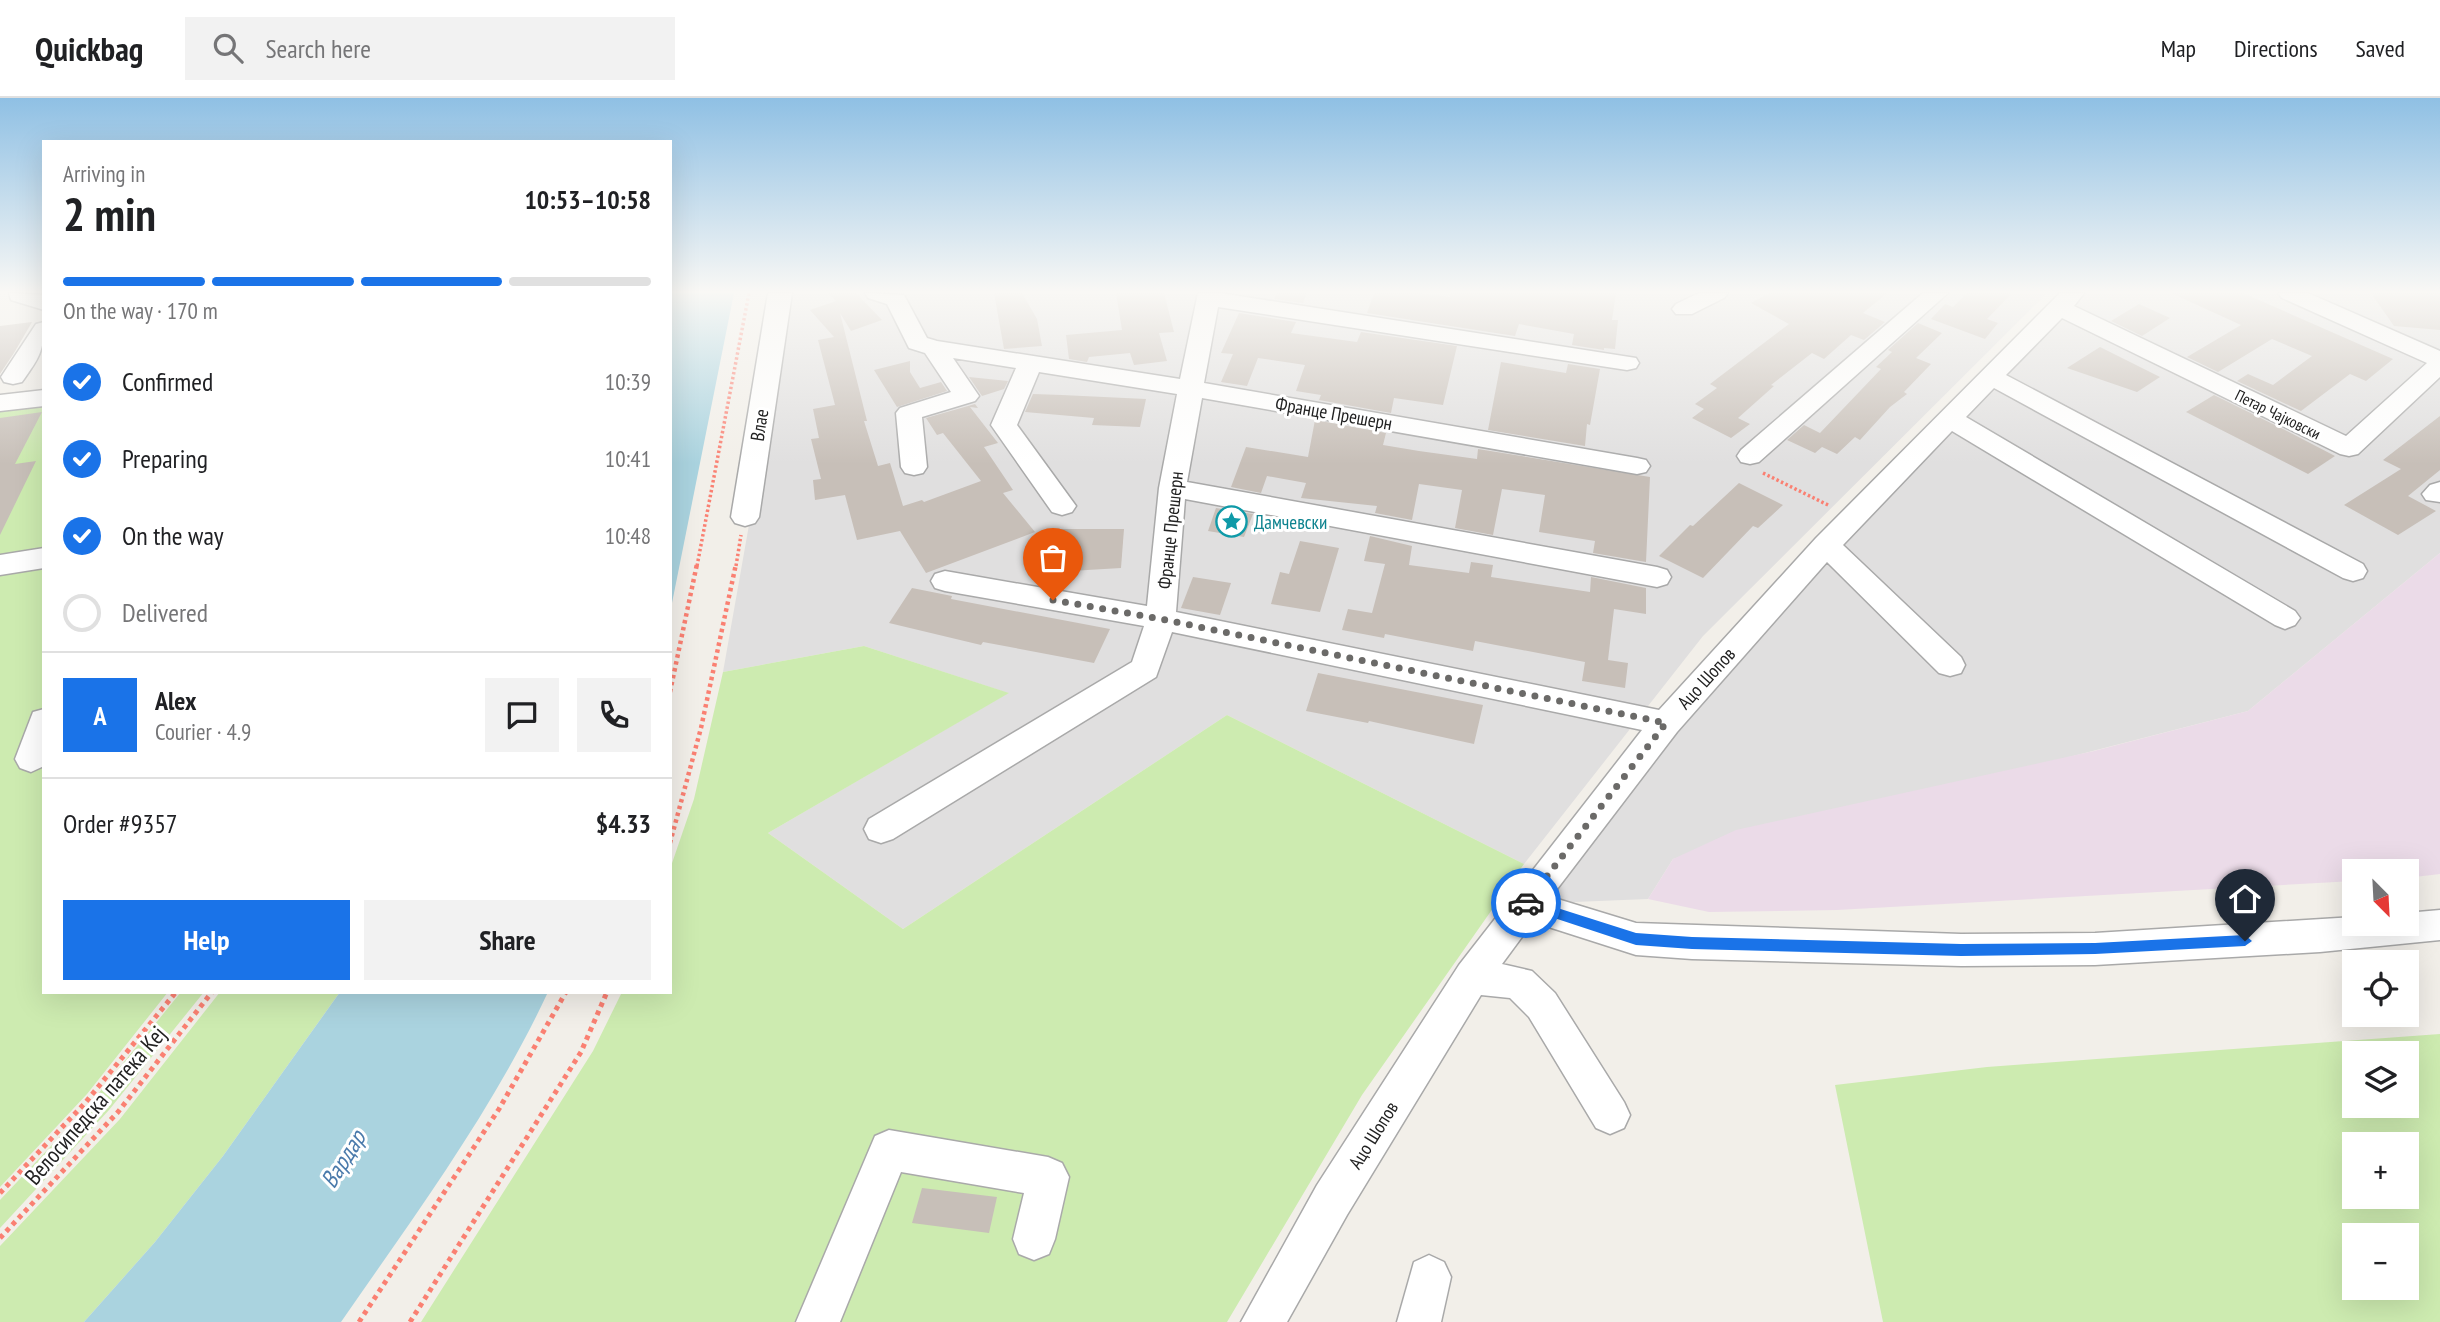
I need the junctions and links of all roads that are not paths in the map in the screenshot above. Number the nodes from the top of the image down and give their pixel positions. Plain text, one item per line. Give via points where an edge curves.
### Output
1 (30, 350) edge
2 (771, 350) edge
3 (935, 350) edge
4 (948, 350) edge
5 (1197, 350) edge
6 (1547, 350) edge
7 (1871, 350) edge
8 (2017, 350) edge
9 (2162, 350) edge
10 (2414, 350) edge
11 (2440, 362) edge
12 (1030, 363) junction
13 (1628, 363) dead end
14 (42, 375) edge
15 (1991, 377) junction
16 (1189, 388) junction
17 (3, 390) edge
18 (42, 398) edge
19 (1949, 418) junction
20 (1750, 457) road end
21 (1637, 466) dead end
22 (914, 467) dead end
23 (1172, 488) junction
24 (1062, 506) dead end
25 (745, 517) road end
26 (1826, 545) junction
27 (42, 558) edge
28 (0, 565) edge
29 (2353, 570) dead end
30 (1657, 578) dead end
31 (945, 581) dead end
32 (2286, 618) dead end
33 (1161, 619) junction
34 (1950, 665) dead end
35 (1666, 723) junction
36 (42, 727) edge
37 (31, 759) dead end
38 (881, 829) dead end
39 (1525, 904) junction
40 (2440, 925) edge
41 (1472, 977) junction
42 (1610, 1115) dead end
43 (1034, 1239) dead end
44 (1429, 1277) dead end
45 (818, 1322) edge
46 (1263, 1322) edge
47 (1419, 1322) edge

1 - 17 street
2 - 25 street, Влае
3 - 22 street via 966,396 909,413
4 - 12 street, Франце Прешерн
5 - 16 street, Францe Прешерн
6 - 13 street
7 - 20 street
8 - 15 street, Ацо Шопов
9 - 11 street, Петар Чајковски via 2349,448
10 - 11 street, Петар Чајковски
12 - 16 street, Франце Прешерн
12 - 24 street via 1004,425
14 - 17 street
15 - 19 street, Ацо Шопов
15 - 29 street
16 - 21 street, Франце Прешерн
16 - 23 street, Францe Прешерн
17 - 18 street
19 - 26 street, Ацо Шопов
19 - 32 street
23 - 30 street
23 - 33 street, Францe Прешерн
26 - 34 street
26 - 35 street, Ацо Шопов
27 - 28 street
31 - 33 street
33 - 35 street
33 - 38 street, Францe Прешерн via 1146,669
35 - 39 street, Ацо Шопов
36 - 37 street
39 - 40 street via 1636,939 1961,950 2095,949
39 - 41 street, Ацо Шопов
41 - 42 street via 1519,983 1542,1005
41 - 46 street, Ацо Шопов via 1332,1200
43 - 45 street via 1048,1177 889,1150
44 - 47 street

